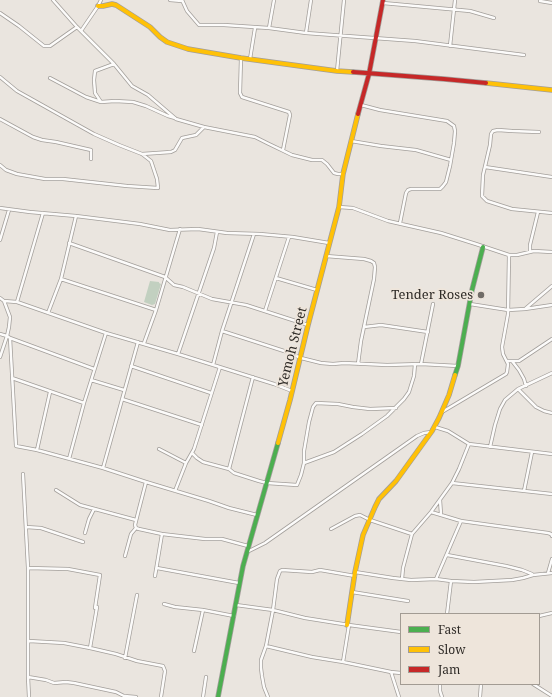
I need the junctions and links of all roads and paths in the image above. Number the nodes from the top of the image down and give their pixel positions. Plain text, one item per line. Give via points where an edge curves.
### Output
1 (53, 0) edge
2 (101, 0) edge
3 (170, 0) edge
4 (274, 0) edge
5 (310, 0) edge
6 (344, 0) edge
7 (455, 0) edge
8 (540, 0) edge
9 (182, 1) edge
10 (383, 1) edge
11 (552, 3) edge
12 (98, 6) junction
13 (453, 10) junction
14 (0, 13) edge
15 (494, 18) dead end
16 (77, 27) junction
17 (255, 28) junction
18 (269, 28) junction
19 (81, 31) junction
20 (306, 33) junction
21 (340, 36) junction
22 (376, 38) junction
23 (450, 46) junction
24 (524, 55) dead end
25 (241, 58) junction
26 (250, 59) junction
27 (114, 64) junction
28 (337, 70) junction
29 (369, 74) junction
30 (0, 77) edge
31 (50, 78) dead end
32 (552, 90) edge
33 (101, 102) junction
34 (361, 105) junction
35 (0, 119) edge
36 (176, 119) junction
37 (204, 127) junction
38 (539, 132) dead end
39 (351, 140) junction
40 (283, 150) junction
41 (142, 154) junction
42 (91, 159) dead end
43 (451, 160) junction
44 (0, 165) edge
45 (485, 167) junction
46 (343, 174) junction
47 (552, 177) edge
48 (339, 207) junction
49 (0, 208) edge
50 (9, 210) junction
51 (538, 212) junction
52 (43, 213) junction
53 (552, 213) edge
54 (76, 216) junction
55 (400, 223) junction
56 (180, 229) junction
57 (217, 232) junction
58 (254, 234) junction
59 (289, 237) junction
60 (0, 240) edge
61 (69, 243) junction
62 (329, 243) junction
63 (483, 246) junction
64 (530, 252) junction
65 (552, 252) edge
66 (509, 255) junction
67 (326, 256) junction
68 (165, 277) junction
69 (276, 278) junction
70 (61, 279) junction
71 (552, 286) edge
72 (317, 290) junction
73 (198, 294) junction
74 (0, 298) edge
75 (4, 301) junction
76 (17, 302) junction
77 (232, 303) junction
78 (433, 304) dead end
79 (470, 304) junction
80 (552, 305) edge
81 (525, 309) junction
82 (156, 310) junction
83 (508, 310) junction
84 (265, 311) junction
85 (48, 313) junction
86 (308, 325) junction
87 (364, 327) junction
88 (222, 331) junction
89 (428, 332) junction
90 (106, 333) junction
91 (0, 334) edge
92 (6, 336) junction
93 (10, 338) junction
94 (552, 338) edge
95 (138, 342) junction
96 (144, 343) junction
97 (178, 354) junction
98 (0, 357) edge
99 (301, 358) junction
100 (506, 361) junction
101 (511, 361) junction
102 (358, 364) junction
103 (415, 364) junction
104 (421, 364) junction
105 (213, 365) junction
106 (131, 366) junction
107 (458, 366) junction
108 (220, 367) junction
109 (94, 369) junction
110 (552, 373) edge
111 (12, 378) junction
112 (253, 378) junction
113 (91, 380) junction
114 (526, 386) junction
115 (518, 389) junction
116 (124, 390) junction
117 (292, 391) junction
118 (50, 392) junction
119 (212, 393) junction
120 (122, 399) junction
121 (84, 403) junction
122 (396, 408) junction
123 (442, 412) junction
124 (552, 413) edge
125 (202, 425) junction
126 (435, 427) junction
127 (432, 431) junction
128 (469, 444) junction
129 (490, 447) junction
130 (159, 449) dead end
131 (37, 450) junction
132 (532, 452) junction
133 (192, 453) junction
134 (552, 454) edge
135 (69, 459) junction
136 (186, 463) junction
137 (304, 463) junction
138 (103, 468) junction
139 (229, 469) junction
140 (23, 474) dead end
141 (146, 482) junction
142 (267, 483) junction
143 (452, 483) junction
144 (56, 490) dead end
145 (175, 491) junction
146 (524, 492) junction
147 (552, 494) edge
148 (440, 499) junction
149 (94, 509) junction
150 (431, 512) junction
151 (257, 515) junction
152 (440, 515) junction
153 (136, 520) junction
154 (370, 520) junction
155 (461, 521) junction
156 (26, 527) junction
157 (136, 528) junction
158 (331, 529) dead end
159 (84, 533) dead end
160 (162, 534) junction
161 (412, 534) junction
162 (552, 534) edge
163 (83, 542) dead end
164 (248, 546) junction
165 (246, 552) junction
166 (446, 555) junction
167 (126, 556) dead end
168 (552, 559) edge
169 (28, 568) junction
170 (156, 568) junction
171 (550, 573) edge
172 (355, 574) junction
173 (533, 575) junction
174 (155, 576) dead end
175 (402, 579) junction
176 (436, 579) junction
177 (452, 581) junction
178 (239, 584) junction
179 (352, 592) junction
180 (137, 595) dead end
181 (408, 601) dead end
182 (97, 603) dead end
183 (164, 604) dead end
184 (236, 605) junction
185 (95, 608) dead end
186 (203, 610) junction
187 (273, 610) junction
188 (447, 613) edge
189 (552, 613) edge
190 (234, 616) junction
191 (540, 616) edge
192 (348, 625) junction
193 (400, 632) edge
194 (28, 641) junction
195 (266, 646) junction
196 (90, 648) junction
197 (194, 651) dead end
198 (125, 658) junction
199 (343, 662) junction
200 (391, 672) junction
201 (400, 672) edge
202 (28, 677) junction
203 (206, 677) dead end
204 (440, 685) edge
205 (481, 685) edge
206 (535, 685) edge
207 (124, 696) edge
208 (552, 696) edge
209 (29, 697) edge
210 (136, 697) edge
211 (162, 697) edge
212 (203, 697) edge
213 (218, 697) edge
214 (268, 697) edge
215 (399, 697) edge
216 (442, 697) edge
217 (480, 697) edge

1 - 16 street
2 - 12 street
3 - 9 street
4 - 18 street
5 - 20 street
6 - 21 street
7 - 13 street
8 - 11 street
9 - 17 street via 186,11 199,25
10 - 13 street
10 - 22 street, Yemoh Street
12 - 19 street
12 - 25 street via 116,5 150,27 167,42 196,51
13 - 15 street via 470,11
13 - 23 street
14 - 16 street via 44,46 50,46
16 - 19 street
17 - 18 street
17 - 26 street
18 - 20 street
19 - 27 street
20 - 21 street
21 - 22 street
21 - 28 street
22 - 23 street
22 - 29 street, Yemoh Street
23 - 24 street
25 - 26 street
25 - 40 street via 242,98 289,112
26 - 28 street
27 - 33 street via 95,71 95,93
27 - 36 street via 132,86 148,95
28 - 29 street
29 - 32 street
29 - 34 street, Yemoh Street
30 - 41 street via 17,91 94,134
31 - 33 street
33 - 36 street via 133,102
34 - 39 street, Yemoh Street
34 - 43 street via 447,121 454,126 455,131
35 - 42 street via 33,137 92,150
36 - 37 street
37 - 40 street via 255,138
37 - 41 street via 196,135 182,138 171,152
38 - 45 street via 493,131
39 - 43 street via 416,150
39 - 46 street, Yemoh Street
40 - 46 street via 292,155 322,160 334,173
41 - 44 street via 151,161 158,188 45,179 17,174
43 - 55 street via 446,182 440,189 408,190
45 - 47 street
45 - 51 street via 482,196 487,201
46 - 48 street, Yemoh Street
48 - 55 street via 353,208
48 - 62 street, Yemoh Street
49 - 50 street
50 - 52 street
50 - 60 street
51 - 53 street
51 - 64 street
52 - 54 street
52 - 76 street
54 - 56 street via 170,230
54 - 61 street
55 - 63 street
56 - 57 street
56 - 68 street
57 - 58 street
57 - 73 street
58 - 59 street
58 - 77 street
59 - 62 street
59 - 69 street
61 - 68 street
61 - 70 street
62 - 67 street, Yemoh Street
63 - 66 street
63 - 79 street
64 - 65 street
64 - 66 street
66 - 83 street
67 - 72 street, Yemoh Street
67 - 87 street via 364,259 374,263 374,279
68 - 73 street via 174,285
68 - 82 street
69 - 72 street
69 - 84 street
70 - 82 street
70 - 85 street
71 - 81 street
72 - 86 street, Yemoh Street
73 - 77 street
73 - 97 street
74 - 75 street
75 - 76 street
75 - 92 street via 10,317
76 - 85 street
77 - 84 street
77 - 88 street
78 - 89 street
79 - 83 street
79 - 107 street
80 - 81 street
81 - 83 street
82 - 96 street
83 - 100 street via 502,347
84 - 86 street
85 - 90 street
86 - 99 street, Yemoh Street
87 - 89 street via 381,325
87 - 102 street
88 - 99 street
88 - 105 street
89 - 104 street
90 - 95 street
90 - 109 street
91 - 92 street
92 - 93 street
92 - 98 street
93 - 109 street
93 - 111 street
94 - 101 street via 519,361
95 - 96 street
95 - 106 street
96 - 97 street
97 - 105 street
99 - 102 street via 321,363
99 - 117 street, Yemoh Street
100 - 101 street
100 - 123 street via 506,374
101 - 114 street via 519,370
102 - 103 street
103 - 104 street
103 - 122 street via 409,392
104 - 107 street
105 - 108 street
106 - 116 street
106 - 119 street
107 - 123 street
108 - 112 street
108 - 119 street
109 - 113 street
110 - 114 street
111 - 118 street
111 - 131 street via 16,446
112 - 117 street
112 - 139 street
113 - 116 street
113 - 121 street
114 - 115 street
115 - 124 street via 536,407
115 - 129 street via 505,400 500,409
116 - 120 street
117 - 142 street, Yemoh Street
118 - 121 street
118 - 131 street
119 - 125 street
120 - 125 street
120 - 138 street
121 - 135 street
122 - 137 street via 334,452
122 - 137 street via 370,409 316,403 309,422
123 - 126 street
125 - 133 street
126 - 127 street
126 - 128 street via 448,431
127 - 154 street via 396,482 379,499
127 - 165 street via 417,436 265,543
128 - 129 street
128 - 143 street
129 - 132 street
130 - 136 street
131 - 135 street
132 - 134 street
132 - 146 street
133 - 136 street
133 - 139 street via 203,462
135 - 138 street
136 - 145 street
137 - 142 street via 297,485
138 - 141 street
139 - 142 street via 234,473
140 - 156 street
141 - 145 street
141 - 153 street
142 - 151 street, Yemoh Street
143 - 146 street
143 - 148 street
144 - 149 street via 80,505
145 - 151 street
146 - 147 street
148 - 150 street
148 - 152 street
149 - 153 street
149 - 159 street
150 - 152 street
150 - 161 street
151 - 164 street, Yemoh Street
152 - 155 street
153 - 157 street
154 - 158 street via 360,515
154 - 161 street
154 - 172 street via 363,535
155 - 162 street
155 - 166 street
156 - 163 street via 41,528
156 - 169 street
157 - 160 street
157 - 167 street via 131,534
160 - 164 street via 222,539
160 - 170 street
161 - 175 street
164 - 165 street, Yemoh Street
165 - 178 street, Yemoh Street
166 - 173 street via 506,566
166 - 176 street
168 - 171 street
169 - 185 street via 68,569 100,575
169 - 194 street
170 - 174 street
170 - 178 street
171 - 173 street
172 - 175 street
172 - 179 street
172 - 187 street via 320,570 282,570 278,574
173 - 177 street via 499,582
175 - 176 street
176 - 177 street
177 - 188 street
178 - 184 street, Yemoh Street
179 - 181 street
179 - 192 street
180 - 198 street
182 - 196 street
183 - 186 street
184 - 187 street
184 - 190 street, Yemoh Street
186 - 190 street
186 - 197 street
187 - 192 street
187 - 195 street
189 - 191 street
190 - 213 street, Yemoh Street
192 - 193 street
192 - 199 street
194 - 196 street via 64,643
194 - 202 street
195 - 199 street
195 - 214 street via 261,668
196 - 198 street
198 - 211 street via 163,666 165,671
199 - 200 street
200 - 201 street
200 - 215 street
202 - 207 street via 95,687
202 - 209 street
203 - 212 street
204 - 216 street
205 - 217 street
206 - 208 street
207 - 210 street

